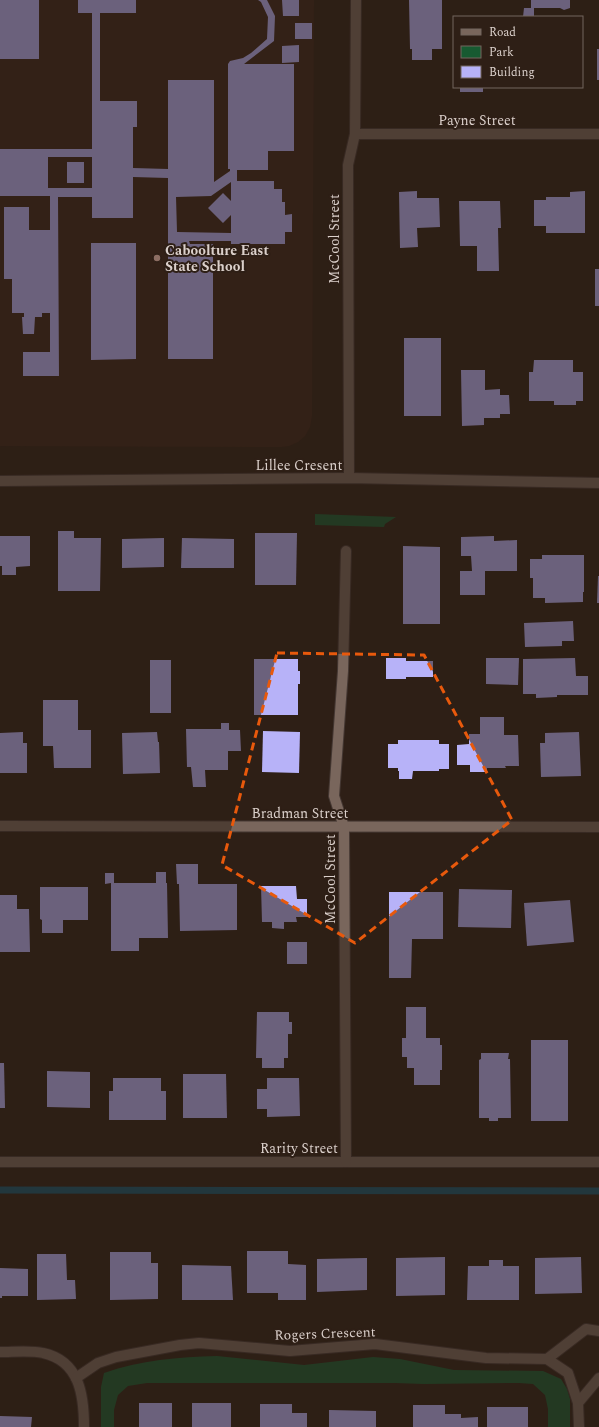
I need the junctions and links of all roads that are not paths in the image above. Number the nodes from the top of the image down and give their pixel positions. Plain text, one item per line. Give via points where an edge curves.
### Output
1 (356, 0) edge
2 (355, 134) junction
3 (599, 134) edge
4 (348, 478) junction
5 (0, 481) edge
6 (599, 483) edge
7 (346, 551) dead end
8 (0, 826) edge
9 (344, 827) junction
10 (599, 827) edge
11 (0, 1162) edge
12 (346, 1162) junction
13 (599, 1162) edge
14 (599, 1331) edge
15 (0, 1352) edge
16 (547, 1359) junction
17 (76, 1378) junction
18 (599, 1378) edge
19 (578, 1403) junction
20 (84, 1427) edge
21 (579, 1427) edge

1 - 2 street, McCool Street
2 - 3 street, Payne Street
2 - 4 street, McCool Street via 348,165
4 - 5 street, Lillee Cresent
4 - 6 street, Lillee Cresent
7 - 9 street, McCool Street via 334,796
8 - 9 street, Bradman Street
9 - 10 street, Bradman Street
9 - 12 street, McCool Street
11 - 12 street, Rarity Street
12 - 13 street, Rarity Street
14 - 16 street via 586,1329
15 - 17 street via 42,1352 66,1364
16 - 17 street, Rogers Crescent via 486,1358 375,1344 290,1351 199,1343 116,1357 98,1363
16 - 19 street via 568,1373
17 - 20 street via 82,1394
18 - 19 street
19 - 21 street

